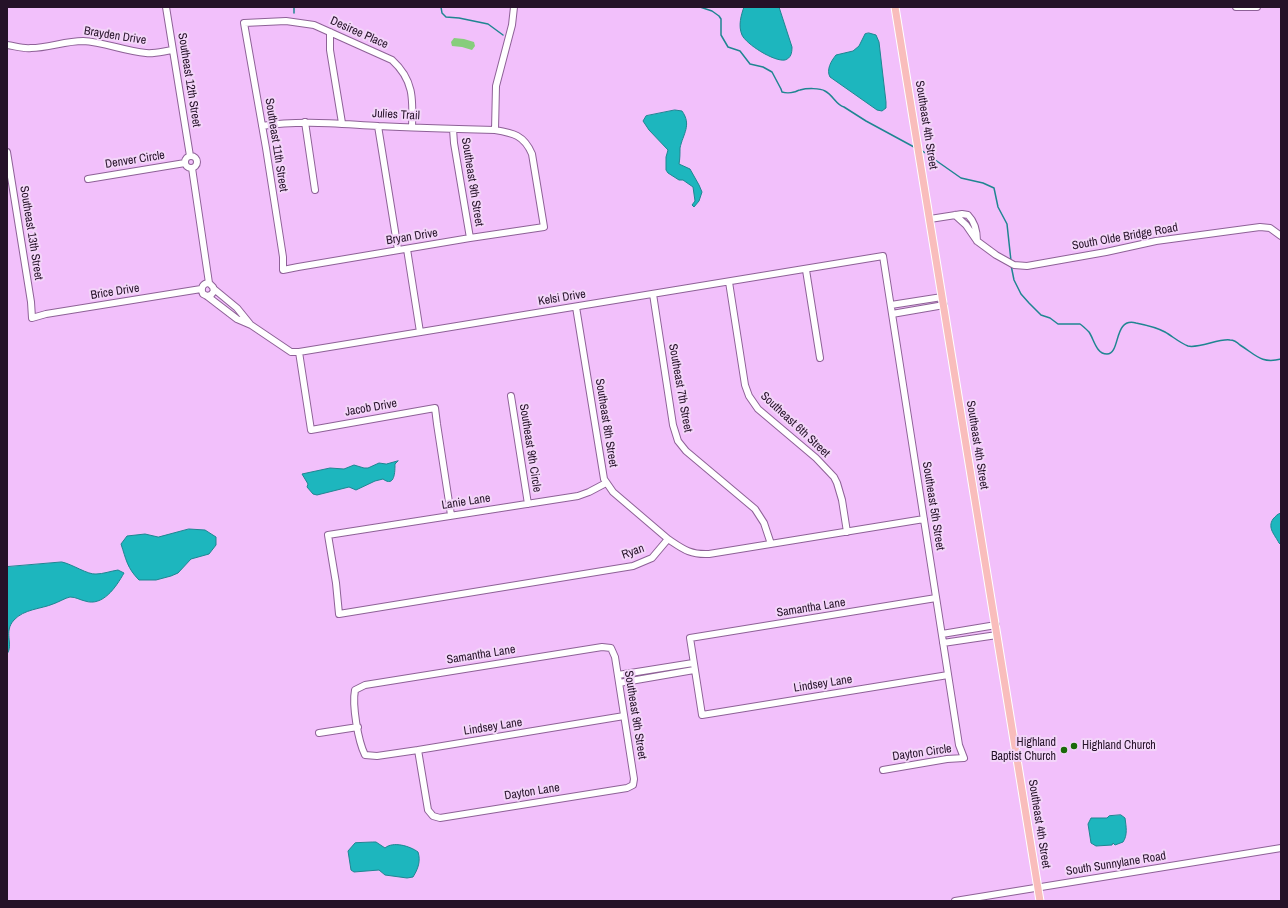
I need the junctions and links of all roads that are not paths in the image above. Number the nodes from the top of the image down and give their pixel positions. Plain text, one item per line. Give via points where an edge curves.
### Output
1 (166, 7) edge
2 (514, 7) edge
3 (895, 7) edge
4 (1236, 7) edge
5 (1257, 7) edge
6 (244, 23) joint
7 (330, 32) junction
8 (7, 45) edge
9 (173, 50) junction
10 (305, 122) junction
11 (342, 123) junction
12 (262, 126) junction
13 (378, 126) junction
14 (412, 127) junction
15 (453, 129) junction
16 (495, 130) junction
17 (7, 152) edge
18 (190, 156) junction
19 (185, 163) junction
20 (192, 168) junction
21 (88, 179) dead end
22 (315, 190) dead end
23 (930, 219) junction
24 (544, 227) joint
25 (1281, 236) edge
26 (470, 238) junction
27 (407, 249) junction
28 (398, 250) junction
29 (883, 256) joint
30 (284, 270) joint
31 (806, 270) junction
32 (729, 282) junction
33 (209, 283) junction
34 (201, 289) junction
35 (214, 289) junction
36 (653, 294) junction
37 (207, 296) junction
38 (942, 297) junction
39 (891, 305) junction
40 (944, 305) junction
41 (576, 307) junction
42 (892, 314) junction
43 (32, 318) joint
44 (251, 325) junction
45 (420, 332) junction
46 (299, 352) junction
47 (820, 358) dead end
48 (511, 396) dead end
49 (606, 483) junction
50 (528, 504) junction
51 (451, 515) junction
52 (924, 520) junction
53 (847, 532) junction
54 (668, 539) junction
55 (771, 544) junction
56 (936, 598) junction
57 (339, 614) joint
58 (996, 625) junction
59 (942, 634) junction
60 (997, 634) junction
61 (943, 643) junction
62 (611, 648) joint
63 (693, 663) junction
64 (694, 670) junction
65 (618, 675) junction
66 (948, 675) junction
67 (619, 682) junction
68 (624, 716) junction
69 (358, 727) junction
70 (319, 733) dead end
71 (418, 750) junction
72 (964, 758) joint
73 (882, 770) dead end
74 (633, 785) joint
75 (1281, 848) edge
76 (1038, 887) junction
77 (955, 901) edge
78 (1040, 901) edge

1 - 9 street, Southeast 12th Street
2 - 16 street via 512,25 496,86
3 - 23 main road, Southeast 4th Street
4 - 5 street
6 - 7 street, Desiree Place via 298,22
6 - 12 street, Southeast 11th Street
7 - 11 street via 330,50
7 - 14 street, Desiree Place via 385,56 402,70 412,94
8 - 9 street, Brayden Drive via 33,48 82,41 145,53
9 - 18 street, Southeast 12th Street
10 - 11 street, Julies Trail
10 - 12 street, Julies Trail via 283,122
10 - 22 street
11 - 13 street, Julies Trail
12 - 30 street, Southeast 11th Street
13 - 14 street, Julies Trail
13 - 28 street
14 - 15 street, Julies Trail
15 - 16 street, Julies Trail
15 - 26 street, Southeast 9th Street
16 - 24 street, Julies Trail via 513,134 526,143 532,154
17 - 43 street, Southeast 13th Street
18 - 19 street
18 - 20 street via 197,162
19 - 20 street
19 - 21 street, Denver Circle
20 - 33 street
23 - 25 street, South Olde Bridge Road via 966,214 970,216 977,241 996,255 1014,264 1027,266 1156,241 1260,227 1270,228
23 - 38 main road, Southeast 4th Street
24 - 26 street, Bryan Drive
26 - 27 street, Bryan Drive
27 - 28 street, Bryan Drive
27 - 45 street
28 - 30 street, Bryan Drive
29 - 31 street, Kelsi Drive
29 - 39 street, Southeast 5th Street
31 - 32 street, Kelsi Drive
31 - 47 street
32 - 36 street, Kelsi Drive
32 - 53 street, Southeast 6th Street via 745,385 749,396 758,409 816,458 834,477 838,483
33 - 34 street
33 - 35 street
34 - 37 street
34 - 43 street, Brice Drive
35 - 37 street via 211,295
35 - 44 street, Kelsi Drive via 237,308
36 - 41 street, Kelsi Drive
36 - 55 street, Southeast 7th Street via 678,441 686,451 755,509
37 - 44 street, Kelsi Drive via 232,316
38 - 39 street
38 - 40 main road, Southeast 4th Street
39 - 42 street, Southeast 5th Street
40 - 42 street
40 - 58 main road, Southeast 4th Street
41 - 45 street, Kelsi Drive
41 - 49 street, Southeast 8th Street
42 - 52 street, Southeast 5th Street
44 - 46 street, Kelsi Drive via 291,352
45 - 46 street, Kelsi Drive
46 - 51 street, Jacob Drive via 311,430 435,408
48 - 50 street, Southeast 9th Circle
49 - 50 street, Lanie Lane via 578,496
49 - 54 street, Southeast 8th Street
50 - 51 street, Lanie Lane
51 - 57 street, Lanie Lane via 328,535
52 - 53 street
52 - 56 street, Southeast 5th Street
53 - 55 street
54 - 55 street via 688,552 701,554
54 - 57 street, Ryan via 652,558 633,566
56 - 59 street, Southeast 5th Street
56 - 63 street, Samantha Lane via 690,638
58 - 59 street
58 - 60 main road, Southeast 4th Street
59 - 61 street, Southeast 5th Street
60 - 61 street
60 - 76 main road, Southeast 4th Street
61 - 66 street, Southeast 5th Street
62 - 65 street, Southeast 9th Street
62 - 69 street, Samantha Lane via 602,647 365,685 355,690
63 - 64 street
63 - 65 street
64 - 66 street, Lindsey Lane via 702,715
64 - 67 street
65 - 67 street, Southeast 9th Street
66 - 72 street, Southeast 5th Street via 959,745
67 - 68 street, Southeast 9th Street
68 - 71 street, Lindsey Lane
68 - 74 street, Southeast 9th Street
69 - 70 street
69 - 71 street, Lindsey Lane via 365,755 377,756
71 - 74 street, Dayton Lane via 428,810 433,816 440,818
72 - 73 street, Dayton Circle
75 - 76 street, South Sunnylane Road
76 - 77 street, South Sunnylane Road
76 - 78 main road, Southeast 4th Street

